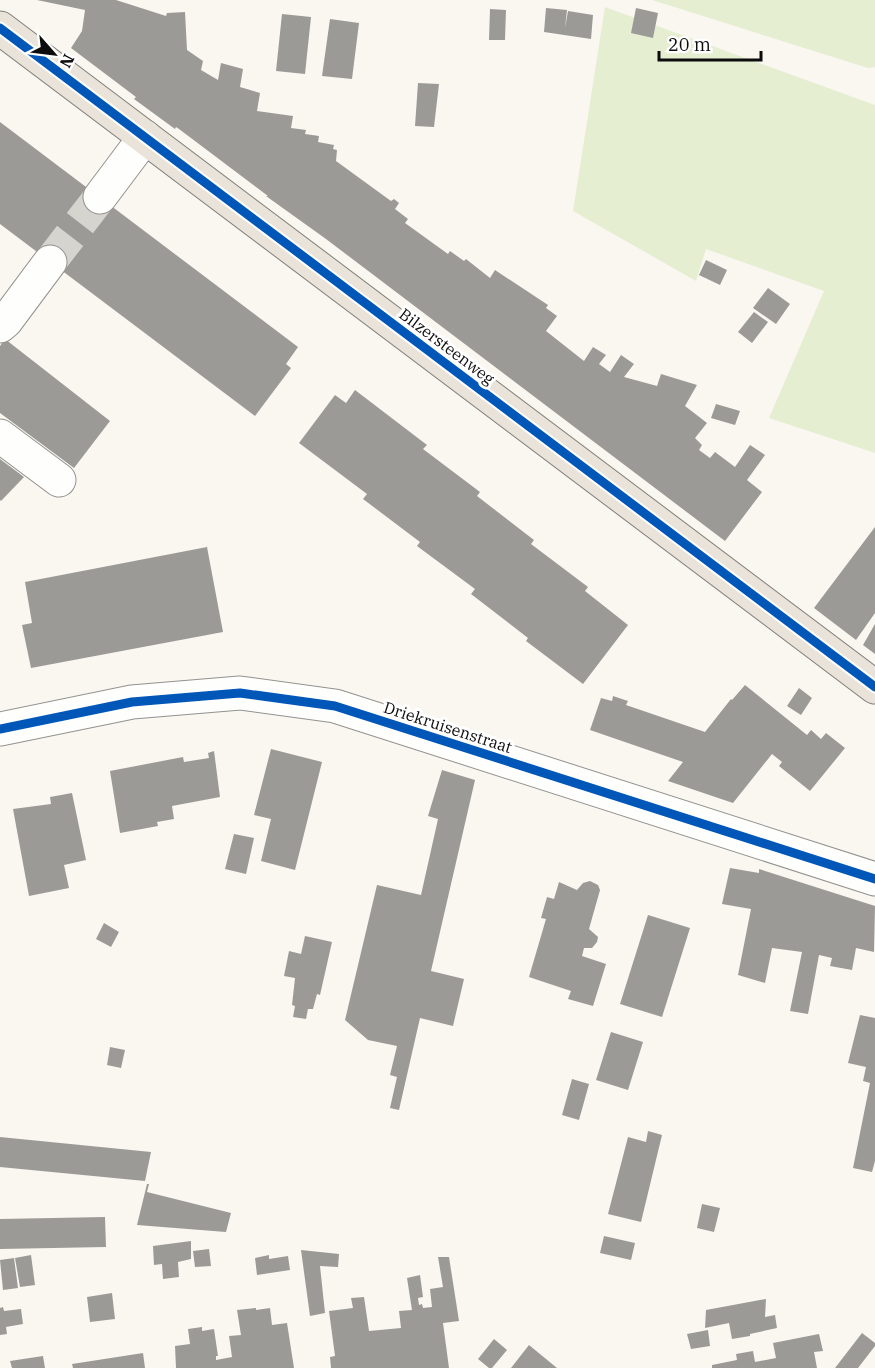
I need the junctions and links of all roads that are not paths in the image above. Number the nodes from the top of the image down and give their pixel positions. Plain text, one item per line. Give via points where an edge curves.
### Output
1 (0, 28) edge
2 (145, 137) junction
3 (100, 197) tunnel mouth
4 (50, 262) tunnel mouth
5 (0, 326) edge
6 (0, 436) edge
7 (59, 480) dead end
8 (875, 687) edge
9 (0, 729) edge
10 (875, 879) edge

1 - 2 main road, Bilzersteenweg
2 - 3 street
2 - 8 main road, Bilzersteenweg
4 - 5 street
6 - 7 street
9 - 10 street, Driekruisenstraat via 132,702 240,693 335,706

